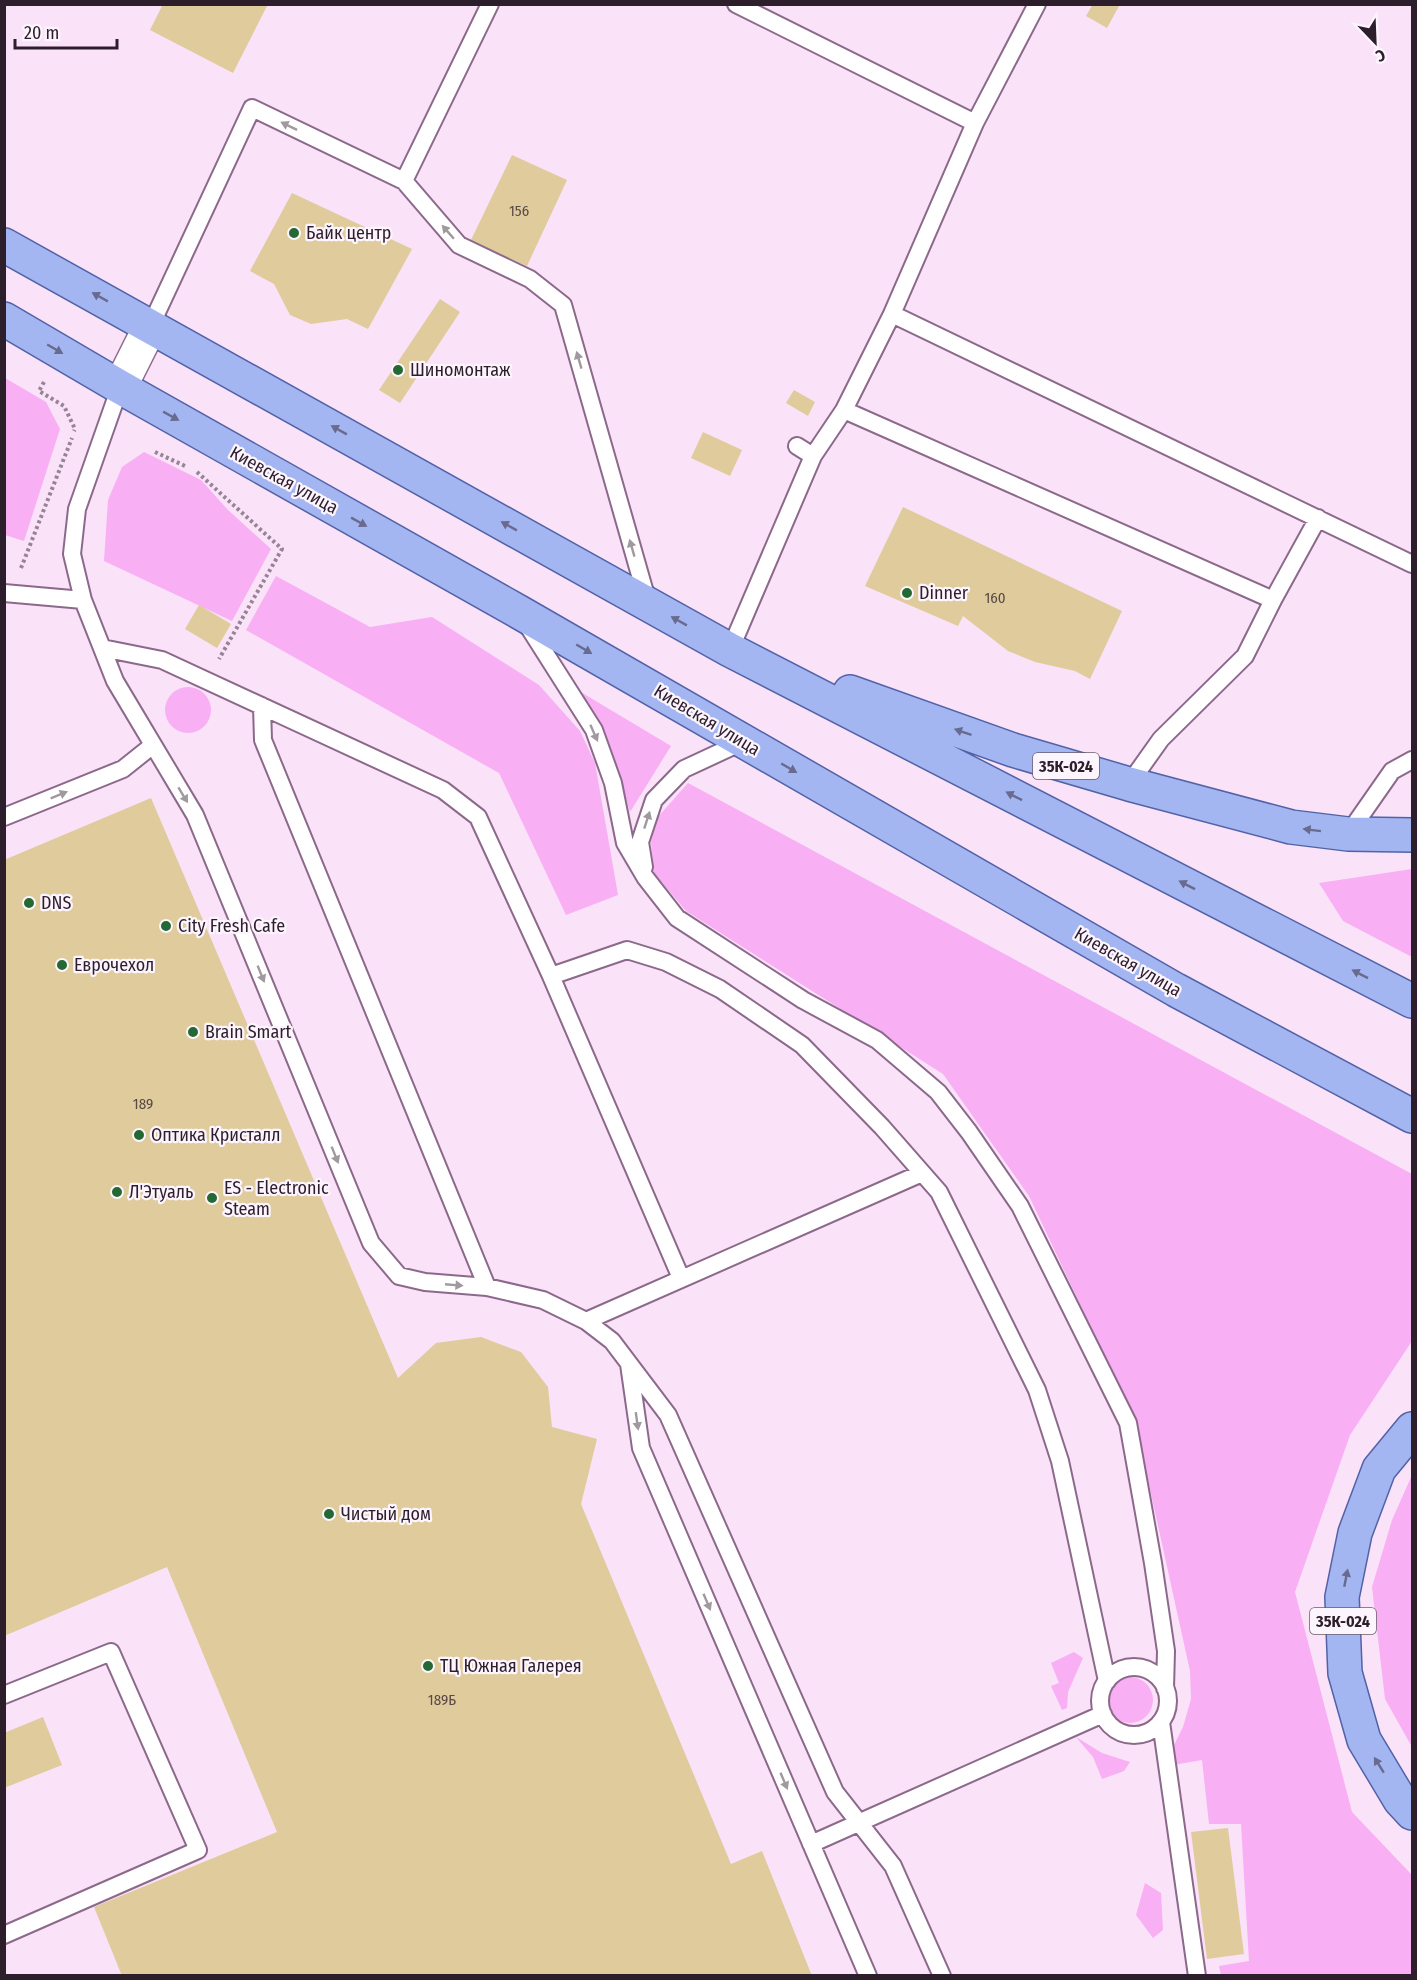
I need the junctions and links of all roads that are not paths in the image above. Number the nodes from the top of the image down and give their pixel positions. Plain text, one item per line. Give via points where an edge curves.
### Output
1 (490, 4) edge
2 (736, 4) edge
3 (1037, 4) edge
4 (975, 123) junction
5 (404, 181) junction
6 (4, 244) edge
7 (892, 314) junction
8 (4, 319) edge
9 (151, 325) junction
10 (120, 387) junction
11 (844, 410) junction
12 (797, 446) dead end
13 (813, 456) junction
14 (1318, 518) junction
15 (1413, 564) edge
16 (8, 593) edge
17 (83, 600) junction
18 (1273, 600) junction
19 (648, 604) junction
20 (519, 612) junction
21 (102, 648) junction
22 (730, 650) junction
23 (262, 706) junction
24 (742, 742) junction
25 (153, 746) junction
26 (1413, 760) edge
27 (1129, 784) junction
28 (4, 818) edge
29 (1348, 834) junction
30 (1413, 835) edge
31 (645, 877) junction
32 (551, 976) junction
33 (1413, 1001) edge
34 (1413, 1116) edge
35 (922, 1173) junction
36 (681, 1278) junction
37 (487, 1287) junction
38 (586, 1321) junction
39 (629, 1363) junction
40 (1413, 1429) edge
41 (1107, 1681) junction
42 (1165, 1688) junction
43 (4, 1695) edge
44 (1103, 1714) junction
45 (1161, 1722) junction
46 (1413, 1813) edge
47 (859, 1823) junction
48 (811, 1844) junction
49 (4, 1935) edge
50 (868, 1976) edge
51 (942, 1976) edge
52 (1197, 1976) edge

1 - 5 lane
2 - 4 lane
3 - 4 lane
4 - 7 lane
5 -> 9 lane via 252,108
19 -> 5 lane via 563,304 530,279 459,245
9 -> 6 main road
7 - 11 lane
7 - 14 lane
8 -> 10 main road, Киевская улица
9 - 10 street
19 -> 9 main road
10 - 17 lane via 77,509 72,554
10 -> 20 main road, Киевская улица
11 - 13 lane
11 - 18 lane
12 - 13 lane
13 - 22 lane
14 - 15 lane
14 - 18 lane
16 - 17 lane
17 - 21 lane
18 - 27 lane via 1245,656 1161,739
22 -> 19 main road
20 -> 24 main road, Киевская улица
20 -> 31 lane via 594,730 613,783 625,843
21 - 23 lane via 162,660
21 - 25 lane via 115,681
27 -> 22 main road, 35К-024 via 1013,750
33 -> 22 main road
23 - 32 lane via 443,790 478,816
23 - 37 lane via 263,740
31 -> 24 lane via 640,842 654,800 684,769
24 -> 34 main road, Киевская улица via 1176,990
28 -> 25 lane via 123,769
25 -> 37 lane via 195,815 371,1243 399,1276
26 - 29 lane via 1392,771
29 -> 27 main road, 35К-024 via 1291,827
29 - 30 main road, 35К-024
31 - 42 lane via 677,918 803,1000 876,1040 938,1092 1020,1206 1128,1423 1166,1652
32 - 35 lane via 627,950 666,962 720,989 802,1045
32 - 36 lane
35 - 36 lane
35 - 41 lane via 939,1192 1037,1390 1060,1461
36 - 38 lane
37 - 38 lane via 543,1300
38 - 39 lane via 612,1341
39 - 47 lane via 668,1415 835,1792
39 -> 48 lane via 641,1448
46 -> 40 main road, 35К-024 via 1400,1800 1364,1740 1345,1673 1342,1597 1355,1533 1378,1469
41 - 42 lane via 1114,1674 1143,1669
41 - 44 lane via 1100,1703
42 - 45 lane via 1167,1711
43 - 49 lane via 111,1652 198,1851
44 - 45 lane via 1108,1723 1125,1734 1145,1733
44 - 47 lane
45 - 52 lane
47 - 48 lane
47 - 51 lane via 893,1866
48 - 50 lane

